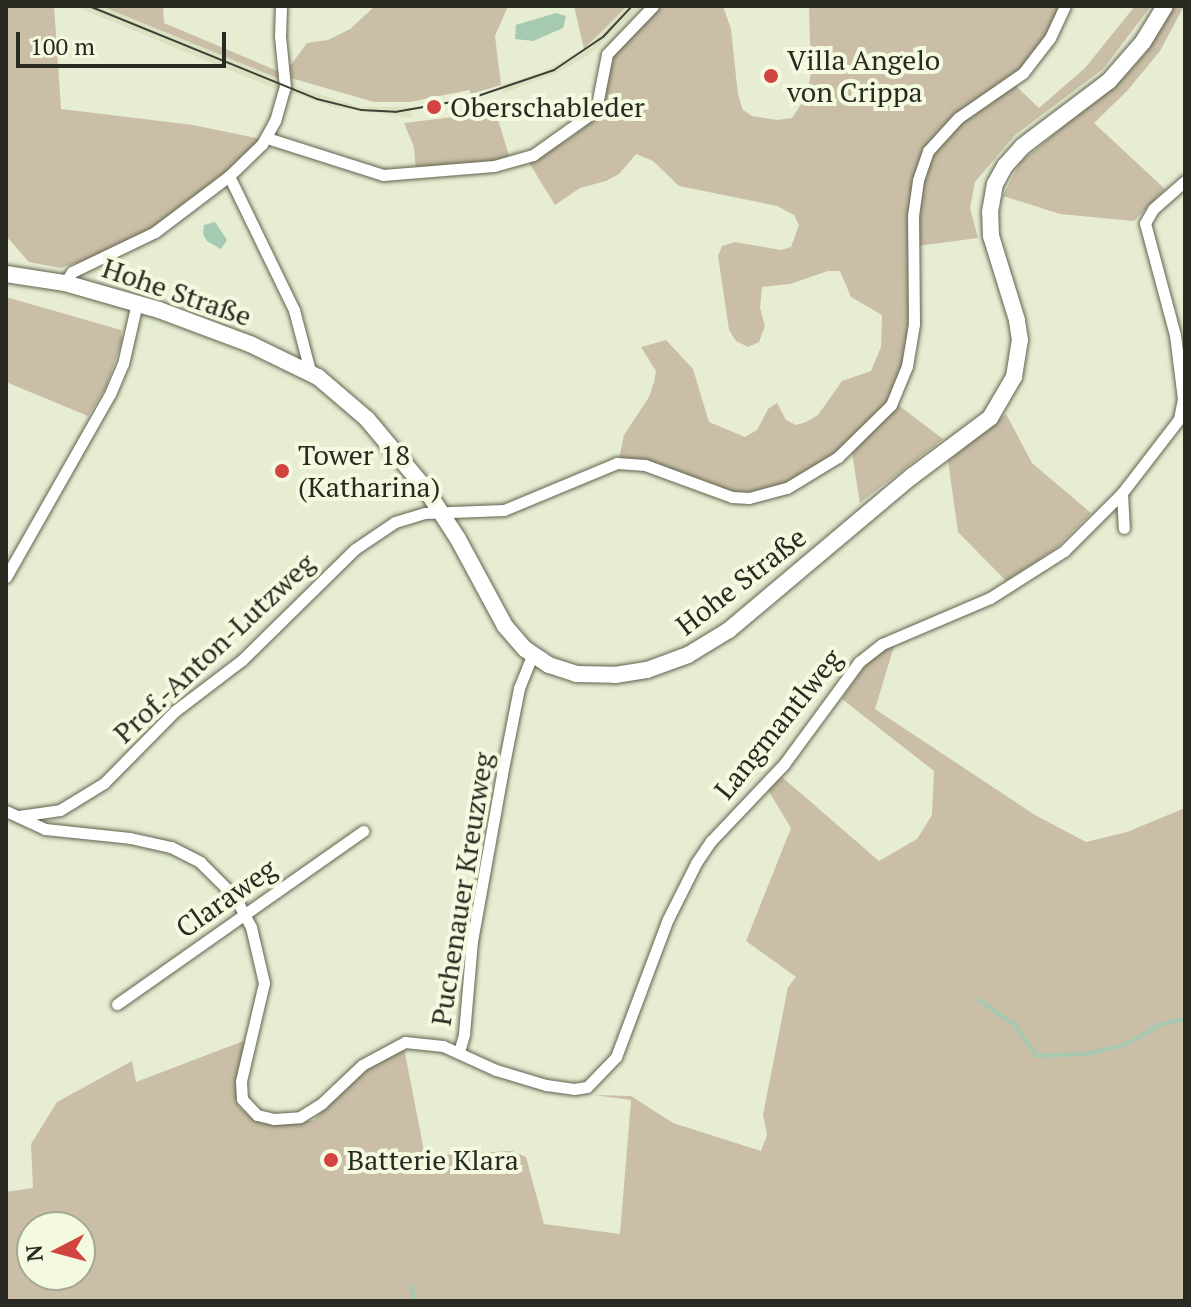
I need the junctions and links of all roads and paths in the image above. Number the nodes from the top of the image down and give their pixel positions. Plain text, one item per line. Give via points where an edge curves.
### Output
1 (281, 6) edge
2 (653, 6) edge
3 (1065, 6) edge
4 (1165, 6) edge
5 (267, 138) junction
6 (229, 176) junction
7 (1185, 181) edge
8 (6, 274) edge
9 (65, 283) junction
10 (137, 303) junction
11 (310, 371) junction
12 (1183, 416) edge
13 (1122, 493) junction
14 (441, 512) junction
15 (1124, 528) dead end
16 (6, 577) edge
17 (532, 655) junction
18 (60, 810) junction
19 (12, 814) edge
20 (363, 831) dead end
21 (60, 832) junction
22 (245, 914) junction
23 (117, 1004) dead end
24 (459, 1052) junction
25 (616, 1057) joint

1 - 5 street via 285,87
2 - 5 street via 607,54 592,113 533,155 482,167 383,175
3 - 14 street, Prof.-Anton-Lutzweg via 1050,38 1023,73 958,118 928,151 913,216 914,324 907,366 886,412 838,457 787,488 749,498 732,497 645,465 617,463 504,510
4 - 17 main road, Hohe Straße via 1109,81 1023,146 995,184 991,236 1020,340 1014,377 990,418 700,650 647,670 598,676 561,670
5 - 6 street
6 - 9 street via 155,232 72,272
6 - 11 street via 294,310
7 - 12 street via 1145,223 1175,335
8 - 9 main road, Hohe Straße
9 - 10 main road, Hohe Straße
10 - 11 main road, Hohe Straße
10 - 16 street via 110,394
11 - 14 main road, Hohe Straße via 367,419
12 - 13 street, Langmantlweg
13 - 15 street
13 - 25 street, Langmantlweg via 1064,551 1024,579 967,610 876,647 859,662 784,764 696,863 668,919
14 - 17 main road, Hohe Straße via 505,626
14 - 18 street, Prof.-Anton-Lutzweg via 403,519 368,538 242,660 175,711 104,783
17 - 24 street, Puchenauer Kreuzweg via 519,688 502,774 472,941
18 - 19 street, Prof.-Anton-Lutzweg
18 - 21 street
19 - 21 street
20 - 22 street, Claraweg
21 - 22 street via 130,838 185,852 218,878
22 - 23 street, Claraweg
22 - 24 street via 264,983 241,1081 245,1106 266,1118 293,1119 316,1107 362,1065 405,1042 427,1042
24 - 25 street, Puchenauer Kreuzweg via 510,1075 574,1089 594,1082

